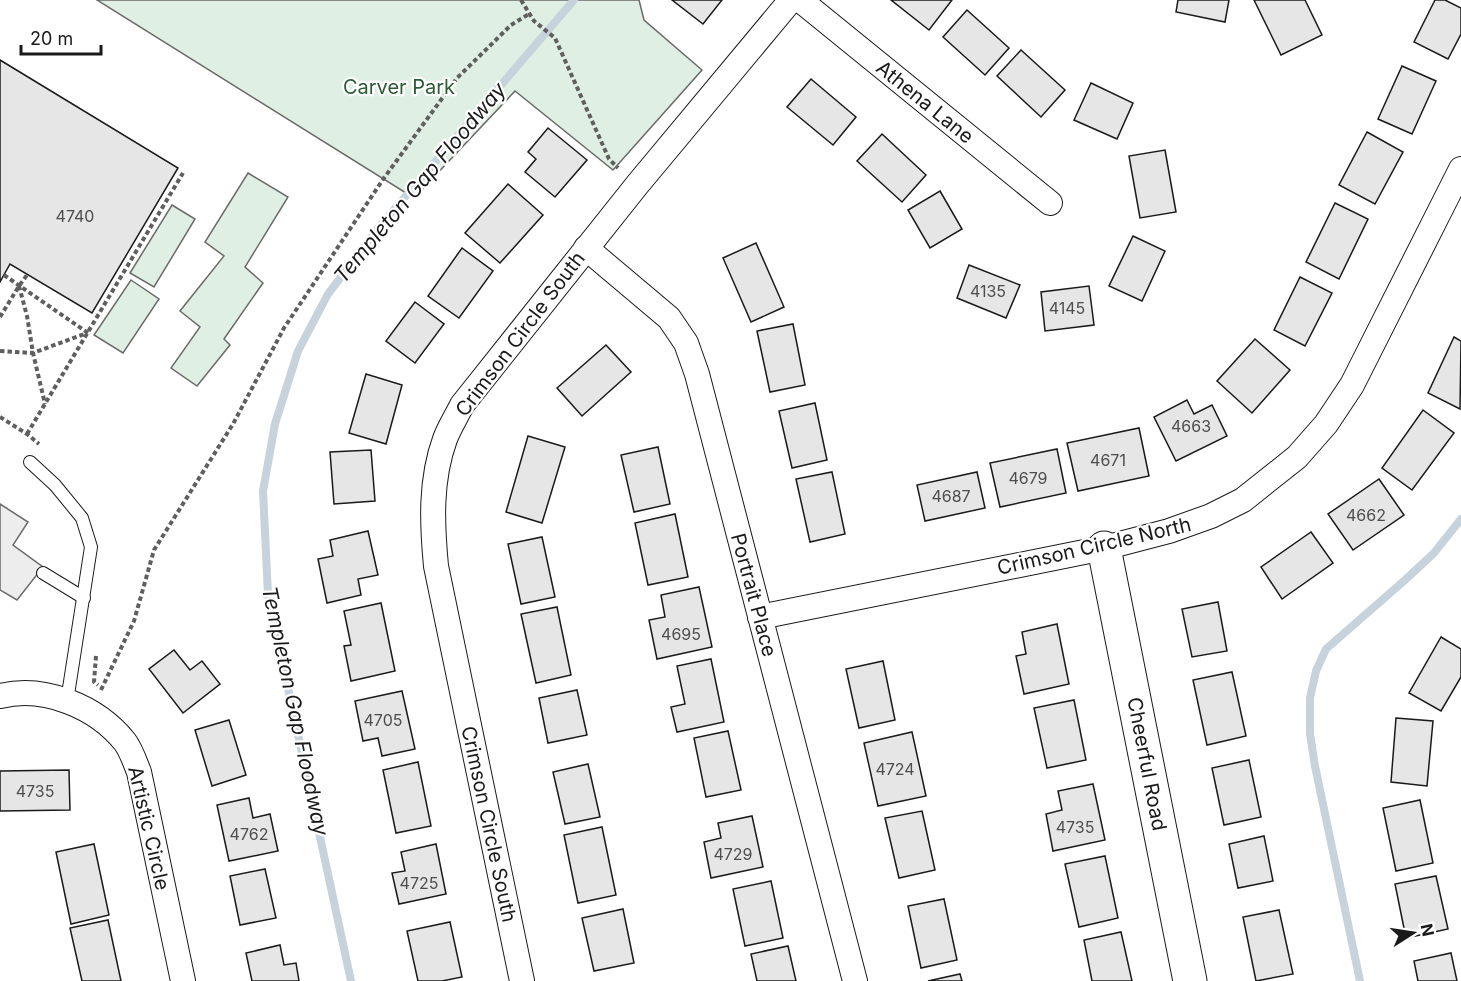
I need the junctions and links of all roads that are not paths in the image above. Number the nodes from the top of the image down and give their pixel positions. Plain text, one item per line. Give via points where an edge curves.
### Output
1 (790, 0) edge
2 (800, 0) edge
3 (1461, 169) edge
4 (1050, 203) dead end
5 (586, 248) junction
6 (30, 462) dead end
7 (1104, 548) junction
8 (43, 573) dead end
9 (84, 597) junction
10 (760, 617) junction
11 (0, 696) edge
12 (67, 701) junction
13 (183, 981) edge
14 (522, 981) edge
15 (855, 981) edge
16 (1190, 981) edge

1 - 5 street, Crimson Circle South
2 - 4 street, Athena Lane
3 - 7 street, Crimson Circle North via 1352,385 1326,424 1297,457 1243,500 1211,516
5 - 10 street, Portrait Place via 669,318 686,343
5 - 14 street, Crimson Circle South via 462,405 445,439 432,504 436,566
6 - 9 lane via 82,518 91,547
7 - 10 street, Crimson Circle North
7 - 16 street, Cheerful Road
8 - 9 lane
9 - 12 lane
10 - 15 street, Portrait Place
11 - 12 street, Artistic Circle via 25,693
12 - 13 street, Artistic Circle via 110,727 126,744 139,771

